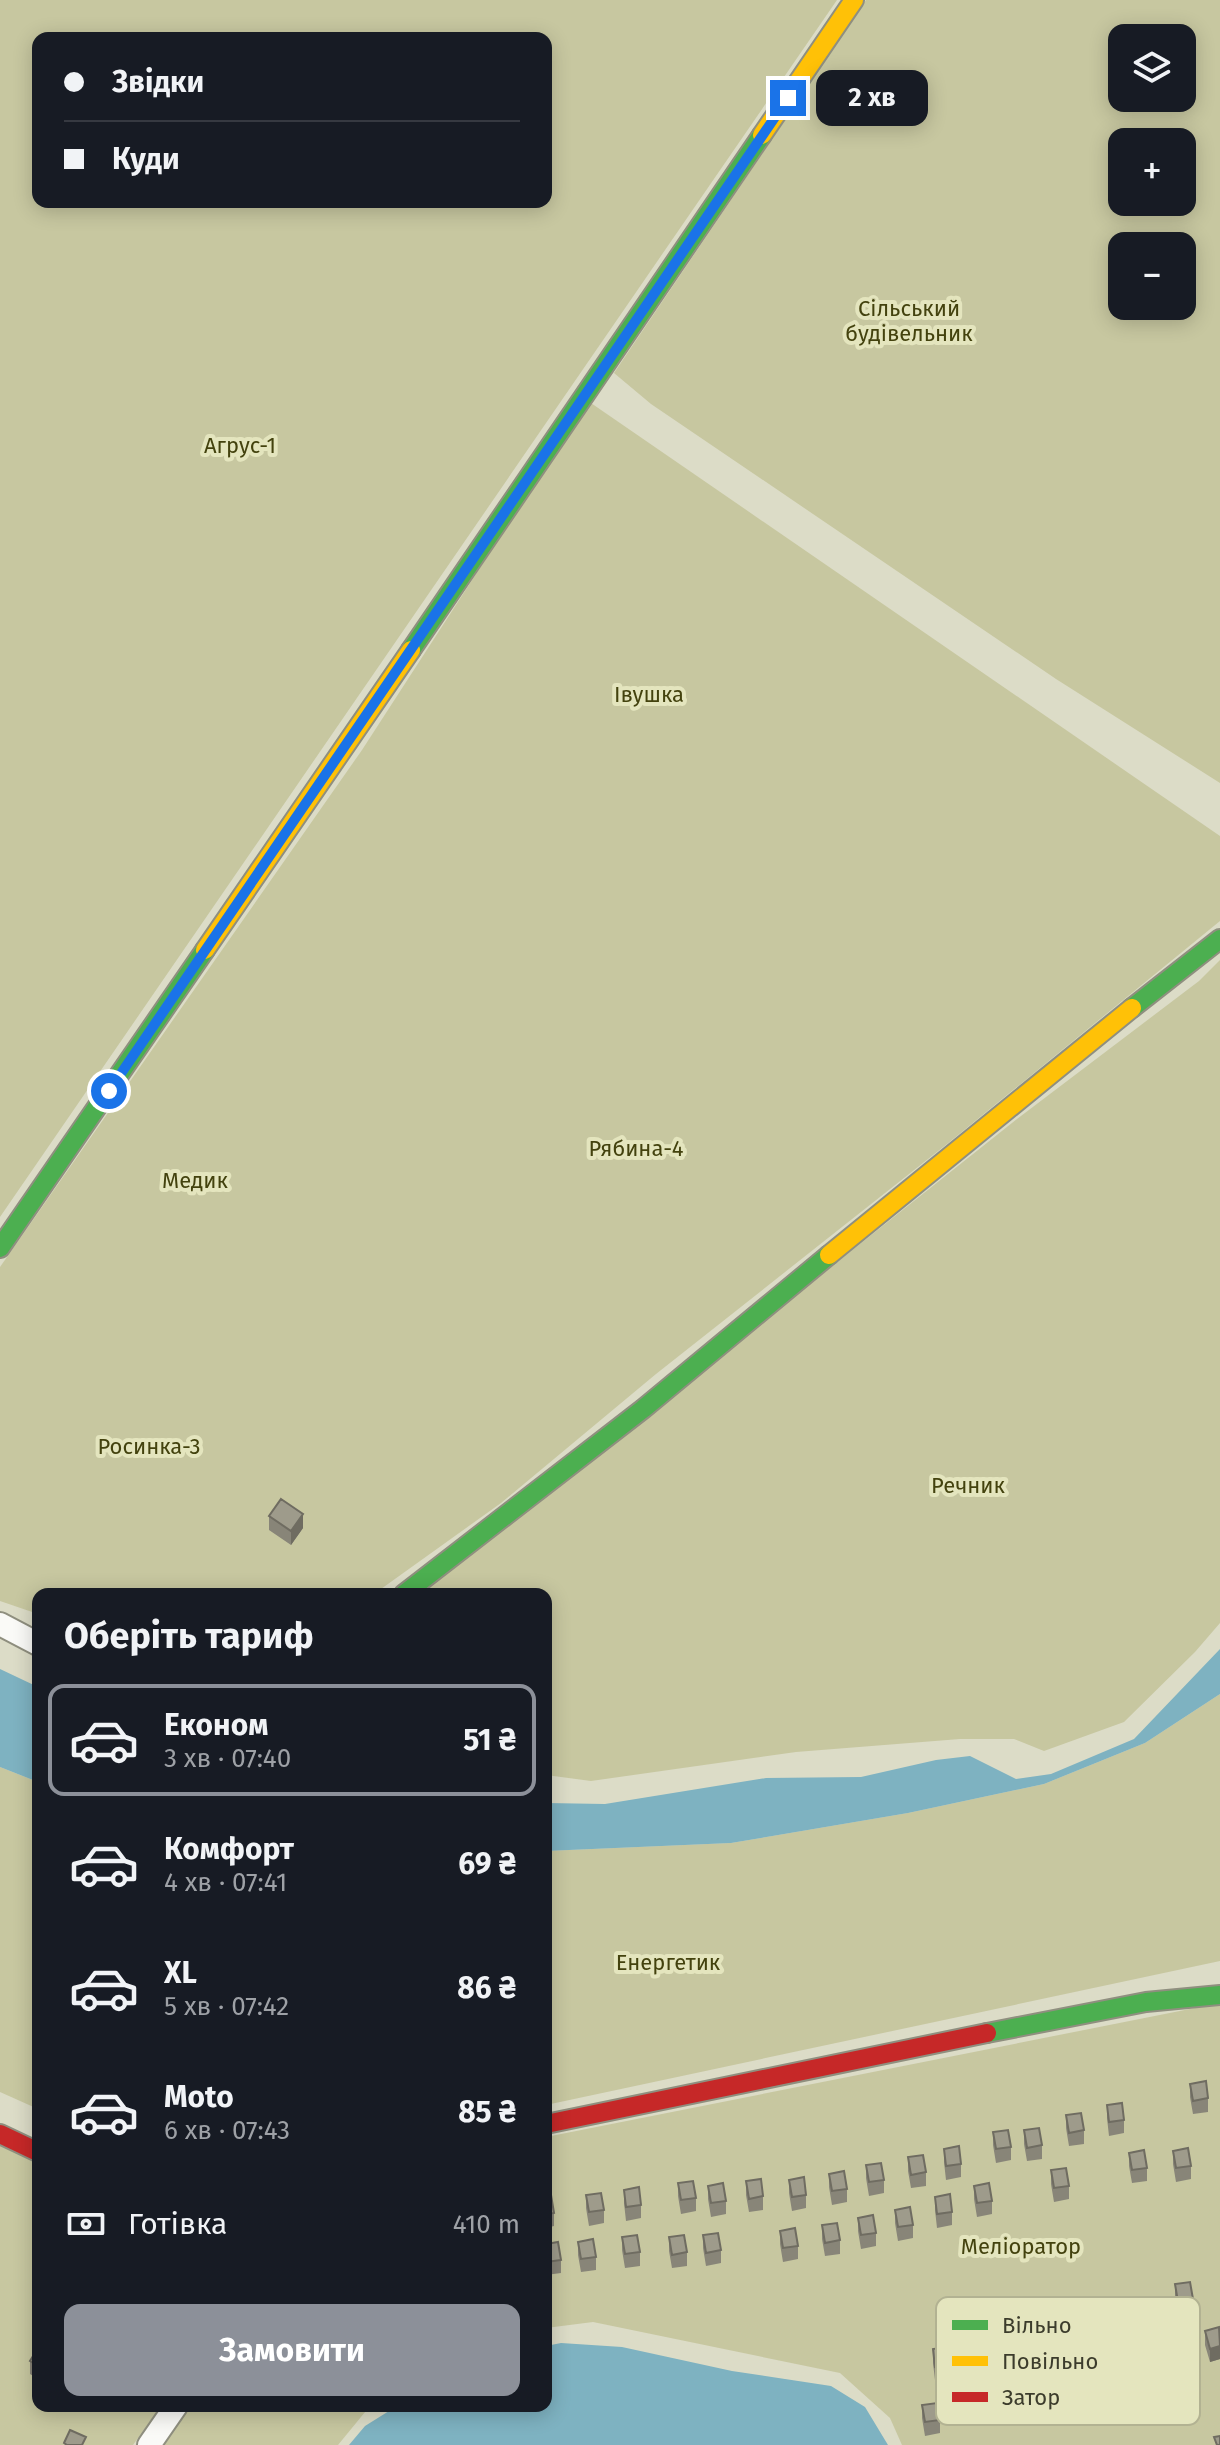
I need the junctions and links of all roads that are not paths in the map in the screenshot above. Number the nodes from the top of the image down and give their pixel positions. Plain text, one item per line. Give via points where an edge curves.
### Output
1 (854, 0) edge
2 (1220, 939) edge
3 (0, 1248) edge
4 (412, 1588) edge
5 (0, 1624) edge
6 (32, 1641) edge
7 (1220, 1995) edge
8 (552, 2123) edge
9 (0, 2134) edge
10 (32, 2149) edge
11 (172, 2412) edge
12 (149, 2445) edge

1 - 3 street
2 - 4 street via 643,1409
5 - 6 street
7 - 8 street via 1146,2002
9 - 10 street
11 - 12 street

